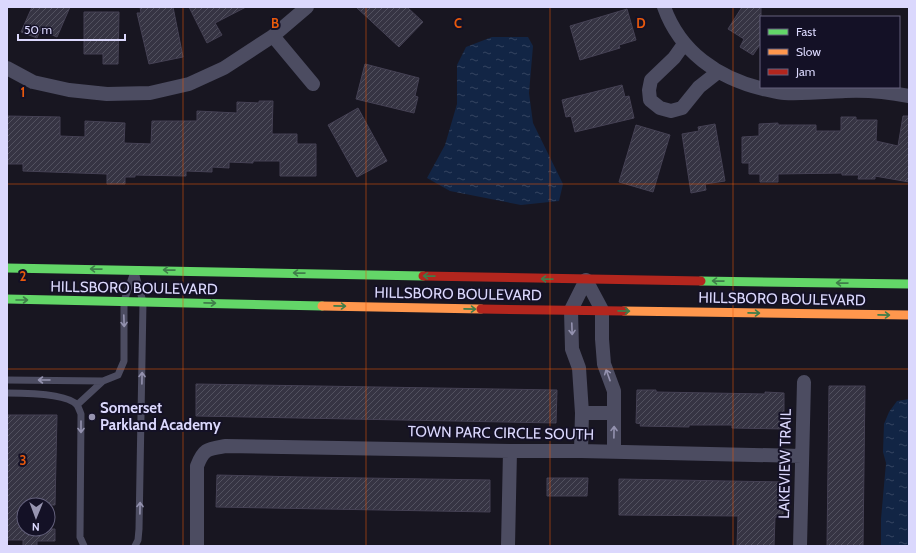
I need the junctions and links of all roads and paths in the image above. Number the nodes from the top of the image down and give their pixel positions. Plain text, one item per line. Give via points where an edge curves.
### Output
1 (307, 7) edge
2 (664, 7) edge
3 (273, 36) junction
4 (684, 44) junction
5 (7, 68) edge
6 (718, 72) junction
7 (313, 84) dead end
8 (909, 96) edge
9 (7, 268) edge
10 (135, 270) junction
11 (586, 280) junction
12 (909, 284) edge
13 (7, 300) edge
14 (124, 301) junction
15 (143, 302) junction
16 (571, 310) junction
17 (602, 310) junction
18 (909, 315) edge
19 (7, 380) edge
20 (103, 381) junction
21 (804, 382) dead end
22 (7, 393) edge
23 (77, 405) junction
24 (582, 413) junction
25 (614, 413) junction
26 (510, 451) junction
27 (581, 451) junction
28 (614, 451) junction
29 (802, 456) junction
30 (84, 546) edge
31 (135, 546) edge
32 (197, 546) edge
33 (508, 546) edge
34 (800, 546) edge

1 - 3 street
2 - 4 street
3 - 5 street via 224,68 189,84 150,93 107,94 69,90 33,82
3 - 7 street
4 - 6 street
4 - 6 street via 674,58 651,80 650,100 660,108 671,111 682,108 699,87
6 - 8 street via 745,85 782,93 847,90
10 -> 9 street, HILLSBORO BOULEVARD
11 -> 10 street, HILLSBORO BOULEVARD
10 - 14 lane
10 - 15 lane
12 -> 11 street, HILLSBORO BOULEVARD
11 - 16 street
11 - 17 street
13 -> 14 street, HILLSBORO BOULEVARD
14 - 15 street, HILLSBORO BOULEVARD
14 -> 20 lane via 124,361 118,374
15 -> 16 street, HILLSBORO BOULEVARD
31 -> 15 lane via 139,529
16 - 17 street, HILLSBORO BOULEVARD
16 -> 24 street via 572,349 579,368
17 -> 18 street, HILLSBORO BOULEVARD
25 -> 17 street via 614,392 604,364
20 -> 19 lane
20 - 23 lane
21 - 29 street, LAKEVIEW TRAIL
22 - 23 lane via 33,393 66,399
23 -> 30 lane via 81,414 80,537
24 - 25 street
24 - 27 street
28 -> 25 street
26 - 27 street, TOWN PARC CIRCLE SOUTH
26 - 32 street, TOWN PARC CIRCLE SOUTH via 226,446 210,449 202,455 197,466
26 - 33 street
27 - 28 street, TOWN PARC CIRCLE SOUTH
28 - 29 street, TOWN PARC CIRCLE SOUTH
29 - 34 street, LAKEVIEW TRAIL

